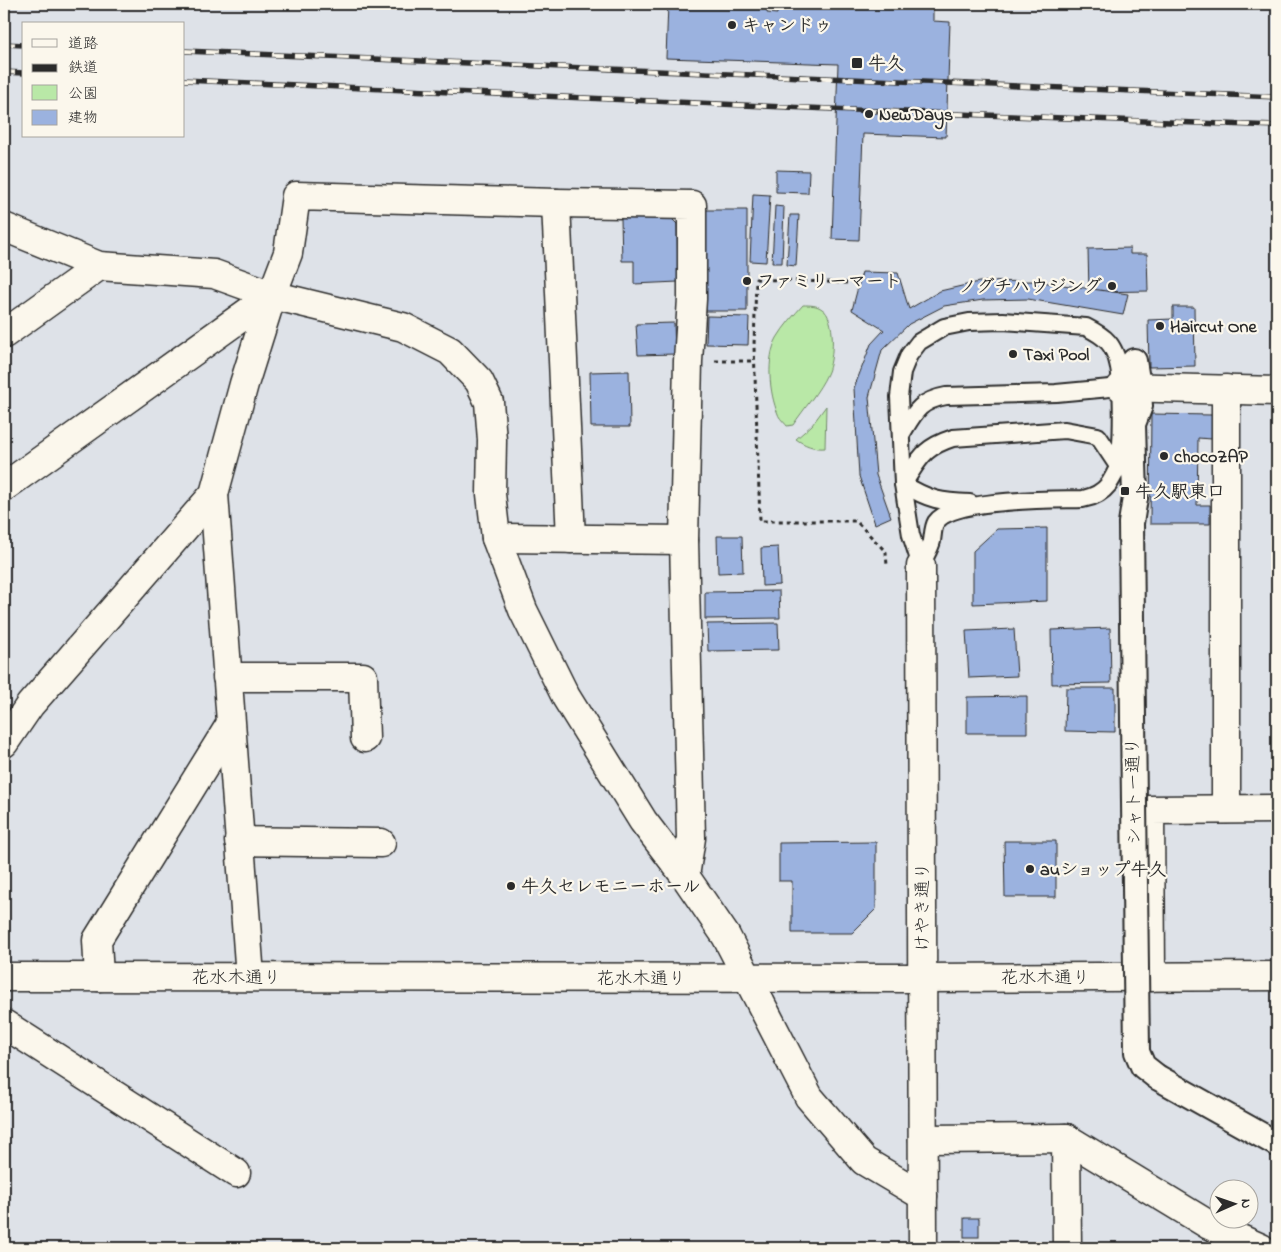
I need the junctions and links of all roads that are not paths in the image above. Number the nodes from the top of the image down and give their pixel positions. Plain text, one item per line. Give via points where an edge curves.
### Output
1 (556, 203) junction
2 (4, 227) edge
3 (99, 266) junction
4 (272, 295) junction
5 (4, 334) edge
6 (1131, 378) junction
7 (1226, 389) junction
8 (1277, 391) edge
9 (901, 435) junction
10 (1118, 466) junction
11 (903, 484) junction
12 (4, 487) edge
13 (214, 494) junction
14 (986, 504) junction
15 (496, 538) junction
16 (571, 539) junction
17 (684, 540) junction
18 (921, 566) junction
19 (227, 677) junction
20 (230, 725) junction
21 (365, 738) dead end
22 (4, 744) edge
23 (1226, 809) junction
24 (1277, 809) edge
25 (239, 841) junction
26 (381, 844) dead end
27 (685, 876) junction
28 (4, 976) edge
29 (1277, 976) edge
30 (99, 977) junction
31 (250, 977) junction
32 (1150, 977) junction
33 (748, 978) junction
34 (922, 978) junction
35 (4, 1024) edge
36 (1066, 1138) junction
37 (923, 1139) junction
38 (1277, 1144) edge
39 (236, 1173) dead end
40 (923, 1196) junction
41 (923, 1248) edge
42 (1066, 1248) edge
43 (1261, 1248) edge

1 - 4 street via 296,196 288,253
1 - 16 street
1 - 17 street via 692,205
2 - 3 street
3 - 4 street via 214,274
3 - 5 street
4 - 12 street
4 - 13 street
4 - 15 street via 402,327 450,352 479,381 489,402 491,494
6 - 7 street
6 - 9 lane via 1056,393 935,398 922,404
6 - 9 lane via 1109,343 1086,327 1003,321 944,327 919,342 902,372 899,397
6 - 10 lane
6 - 38 street, シャトー通り, bridge via 1140,406 1134,424 1135,498 1131,523 1137,1052 1143,1066 1157,1077
7 - 8 street
7 - 23 street
9 - 11 lane
10 - 11 lane via 1098,436 1065,430 953,438 924,452
10 - 14 lane via 1110,483 1094,496
11 - 14 lane via 920,495 940,501
11 - 18 lane via 911,535
13 - 19 street
13 - 22 street via 30,705
14 - 18 lane via 962,508 935,523 932,542
15 - 16 street
15 - 27 street via 523,610 566,697 643,821
16 - 17 street
17 - 27 street via 691,838
18 - 34 street, けやき通り
19 - 20 street
19 - 21 street via 364,677
20 - 25 street
20 - 30 street via 97,940
23 - 24 street
23 - 32 street via 1150,810
25 - 26 street
25 - 31 street
27 - 33 street via 726,936
28 - 30 street, 花水木通り
29 - 32 street, 花水木通り
30 - 31 street, 花水木通り
31 - 33 street, 花水木通り
32 - 34 street, 花水木通り
33 - 34 street, 花水木通り
33 - 40 street via 809,1097 864,1161
34 - 37 street, けやき通り
35 - 39 street
36 - 37 street
36 - 42 street
36 - 43 street via 1209,1226
37 - 40 street, けやき通り
40 - 41 street, けやき通り

